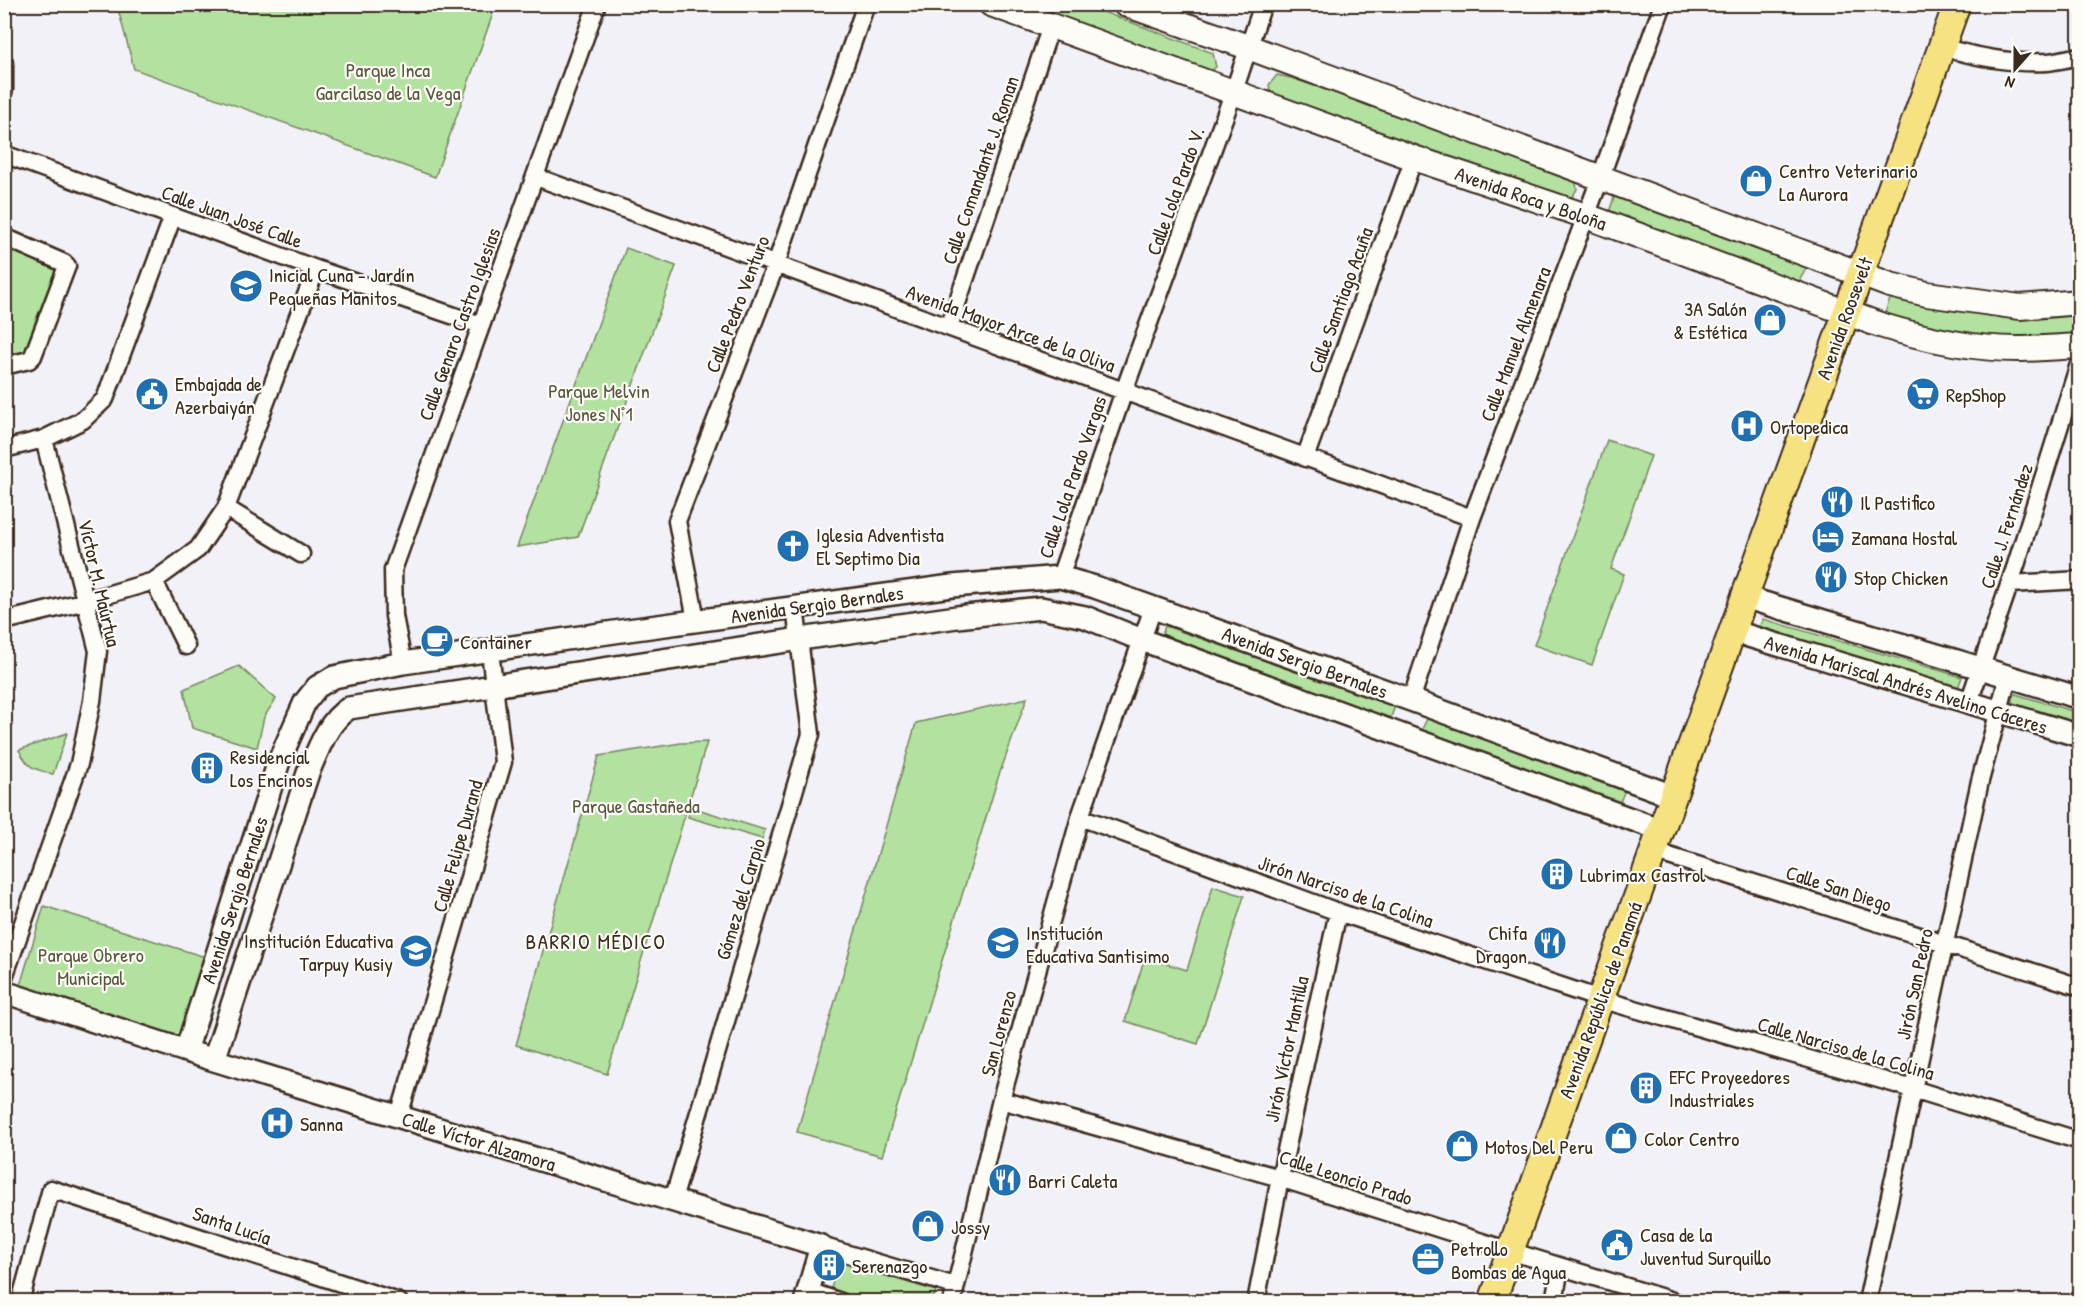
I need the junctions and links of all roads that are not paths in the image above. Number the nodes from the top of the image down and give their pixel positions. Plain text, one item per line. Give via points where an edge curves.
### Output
1 (597, 4) edge
2 (866, 4) edge
3 (991, 4) edge
4 (1125, 4) edge
5 (1263, 4) edge
6 (1663, 4) edge
7 (1957, 4) edge
8 (1051, 26) junction
9 (1248, 47) junction
10 (1942, 47) junction
11 (2079, 56) edge
12 (4, 63) edge
13 (4, 90) edge
14 (1234, 91) junction
15 (4, 154) edge
16 (1414, 158) junction
17 (536, 177) junction
18 (1600, 179) junction
19 (172, 216) junction
20 (1586, 216) junction
21 (4, 237) edge
22 (776, 264) junction
23 (316, 269) junction
24 (1859, 274) junction
25 (2079, 303) edge
26 (1845, 313) junction
27 (481, 325) junction
28 (949, 327) junction
29 (2079, 346) edge
30 (2079, 361) edge
31 (4, 366) edge
32 (1124, 391) junction
33 (44, 440) junction
34 (4, 449) edge
35 (1305, 458) junction
36 (226, 508) junction
37 (1472, 518) junction
38 (301, 554) dead end
39 (2016, 565) junction
40 (1060, 577) junction
41 (2079, 580) edge
42 (154, 581) junction
43 (2038, 582) junction
44 (2010, 584) junction
45 (952, 586) junction
46 (1744, 597) junction
47 (86, 601) junction
48 (795, 607) junction
49 (1154, 608) junction
50 (957, 617) junction
51 (696, 620) junction
52 (4, 621) edge
53 (628, 630) junction
54 (1732, 632) junction
55 (800, 639) junction
56 (1142, 640) junction
57 (186, 646) dead end
58 (490, 651) junction
59 (403, 663) junction
60 (634, 665) junction
61 (1980, 668) junction
62 (2008, 676) junction
63 (495, 686) junction
64 (2079, 698) edge
65 (307, 699) junction
66 (1411, 700) junction
67 (1969, 702) junction
68 (1999, 711) junction
69 (337, 719) junction
70 (2079, 736) edge
71 (1673, 796) junction
72 (1080, 817) junction
73 (1657, 840) junction
74 (1338, 912) junction
75 (1944, 944) junction
76 (4, 977) edge
77 (2079, 987) edge
78 (4, 992) edge
79 (1600, 999) junction
80 (186, 1050) junction
81 (214, 1060) junction
82 (1913, 1089) junction
83 (1002, 1100) junction
84 (399, 1116) junction
85 (2079, 1141) edge
86 (1280, 1178) junction
87 (673, 1200) junction
88 (821, 1246) junction
89 (1510, 1251) junction
90 (1560, 1267) junction
91 (953, 1294) edge
92 (806, 1296) edge
93 (20, 1302) edge
94 (399, 1302) edge
95 (841, 1302) edge
96 (1256, 1302) edge
97 (1492, 1302) edge
98 (1554, 1302) edge
99 (1676, 1302) edge
100 (1867, 1302) edge

1 - 17 street, Calle Genaro Castro Iglesias
2 - 22 street, Calle Pedro Venturo
3 - 8 main road, Avenida Roca y Boloña
4 - 9 main road, Avenida Roca y Boloña
5 - 9 street, Calle Lola Pardo V.
6 - 18 street, Calle Manuel Almenara
7 - 10 main road, Avenida Roosevelt
8 - 14 main road, Avenida Roca y Boloña
8 - 28 street, Calle Comandante J. Roman
9 - 14 street, Calle Lola Pardo V.
9 - 18 main road, Avenida Roca y Boloña
10 - 11 street via 1975,57 2011,61 2048,62
10 - 24 main road, Avenida Roosevelt
12 - 13 street
14 - 16 main road, Avenida Roca y Boloña
14 - 32 street, Calle Lola Pardo V.
15 - 19 street, Calle Juan José Calle
16 - 20 main road, Avenida Roca y Boloña
16 - 35 street, Calle Samtiago Acuña
17 - 22 street, Avenida Mayor Arce de la Oliva
17 - 27 street, Calle Genaro Castro Iglesias
18 - 20 street, Calle Manuel Almenara
18 - 24 main road, Avenida Roca y Boloña
19 - 23 street, Calle Juan José Calle
19 - 33 street via 105,399 83,420
20 - 26 main road, Avenida Roca y Boloña
20 - 37 street, Calle Manuel Almenara
21 - 31 street via 67,266 33,356
22 - 28 street, Avenida Mayor Arce de la Oliva
22 - 51 street, Calle Pedro Venturo via 677,521
23 - 27 street, Calle Juan José Calle
23 - 36 street
24 - 25 main road, Avenida Roca y Boloña via 1927,294 1989,304 2020,307
24 - 26 main road, Avenida Roosevelt
26 - 29 main road, Avenida Roca y Boloña via 1904,332 1965,345 2017,349
26 - 46 main road, Avenida Roosevelt
27 - 59 street, Calle Genaro Castro Iglesias via 393,570 394,616
28 - 32 street, Avenida Mayor Arce de la Oliva
30 - 39 street, Calle J. Fernández
32 - 35 street, Avenida Mayor Arce de la Oliva
32 - 40 street, Calle Lola Pardo Vargas
33 - 34 street
33 - 47 street, Víctor M. Maúrtua
35 - 37 street, Avenida Mayor Arce de la Oliva
36 - 38 street
36 - 42 street via 198,549
37 - 66 street, Calle Manuel Almenara
39 - 43 street
39 - 44 street, Calle J. Fernández
40 - 45 street, Avenida Sergio Bernales
40 - 49 street, Avenida Sergio Bernales
41 - 43 street
42 - 47 street
42 - 57 street
43 - 44 street
44 - 61 street, Calle J. Fernández
45 - 48 street, Avenida Sergio Bernales
45 - 50 street
46 - 54 main road, Avenida Roosevelt
46 - 61 street, Avenida Mariscal Andrés Avelino Cáceres
47 - 52 street
47 - 76 street, Víctor M. Maúrtua via 98,651 79,764
48 - 51 street, Avenida Sergio Bernales
48 - 55 street, Gómez del Carpio
49 - 56 street, San Lorenzo
49 - 66 street, Avenida Sergio Bernales
50 - 55 street, Avenida Sergio Bernales
50 - 56 street, Avenida Sergio Bernales via 1041,608 1085,617
51 - 53 street, Avenida Sergio Bernales
53 - 58 street, Avenida Sergio Bernales
53 - 60 street
54 - 67 street, Avenida Mariscal Andrés Avelino Cáceres
54 - 71 main road, Avenida República de Panamá
55 - 60 street, Avenida Sergio Bernales
55 - 87 street, Gómez del Carpio via 812,734
56 - 72 street, San Lorenzo
56 - 73 street, Avenida Sergio Bernales
58 - 59 street, Avenida Sergio Bernales
58 - 63 street, Calle Felipe Durand
59 - 65 street, Avenida Sergio Bernales via 334,677
60 - 63 street, Avenida Sergio Bernales
61 - 62 street, Avenida Mariscal Andrés Avelino Cáceres
61 - 67 street, Calle J. Fernández
62 - 64 street, Avenida Mariscal Andrés Avelino Cáceres
62 - 68 street, Jirón San Pedro
63 - 69 street, Avenida Sergio Bernales via 348,708
63 - 84 street, Calle Felipe Durand via 503,762
65 - 69 street
65 - 80 street, Avenida Sergio Bernales via 279,761
66 - 71 street, Avenida Sergio Bernales
67 - 68 street, Avenida Mariscal Andrés Avelino Cáceres
68 - 70 street, Avenida Mariscal Andrés Avelino Cáceres
68 - 75 street, Jirón San Pedro
69 - 81 street, Avenida Sergio Bernales via 325,734 308,773
71 - 73 main road, Avenida República de Panamá
72 - 74 street, Jirón Narciso de la Colina
72 - 83 street, San Lorenzo
73 - 75 street, Calle San Diego
73 - 79 main road, Avenida República de Panamá
74 - 79 street, Jirón Narciso de la Colina
74 - 86 street, Jirón Víctor Mantilla
75 - 77 street, Calle San Diego
75 - 82 street, Jirón San Pedro
78 - 80 street, Calle Víctor Alzamora
79 - 82 street, Calle Narciso de la Colina
79 - 89 main road, Avenida República de Panamá
80 - 81 street, Calle Víctor Alzamora
81 - 84 street, Calle Víctor Alzamora
82 - 85 street, Calle Narciso de la Colina
82 - 100 street, Jirón San Pedro
83 - 86 street, Calle Leoncio Prado
83 - 91 street, San Lorenzo
84 - 87 street, Calle Víctor Alzamora
86 - 89 street, Calle Leoncio Prado
86 - 96 street, Jirón Víctor Mantilla
87 - 88 street, Calle Víctor Alzamora
88 - 91 street, Calle Víctor Alzamora
88 - 92 street
89 - 90 street, Calle Leoncio Prado
89 - 97 main road, Avenida República de Panamá
90 - 98 street
90 - 99 street, Calle Leoncio Prado
92 - 95 street
93 - 94 street, Santa Lucía via 51,1189

